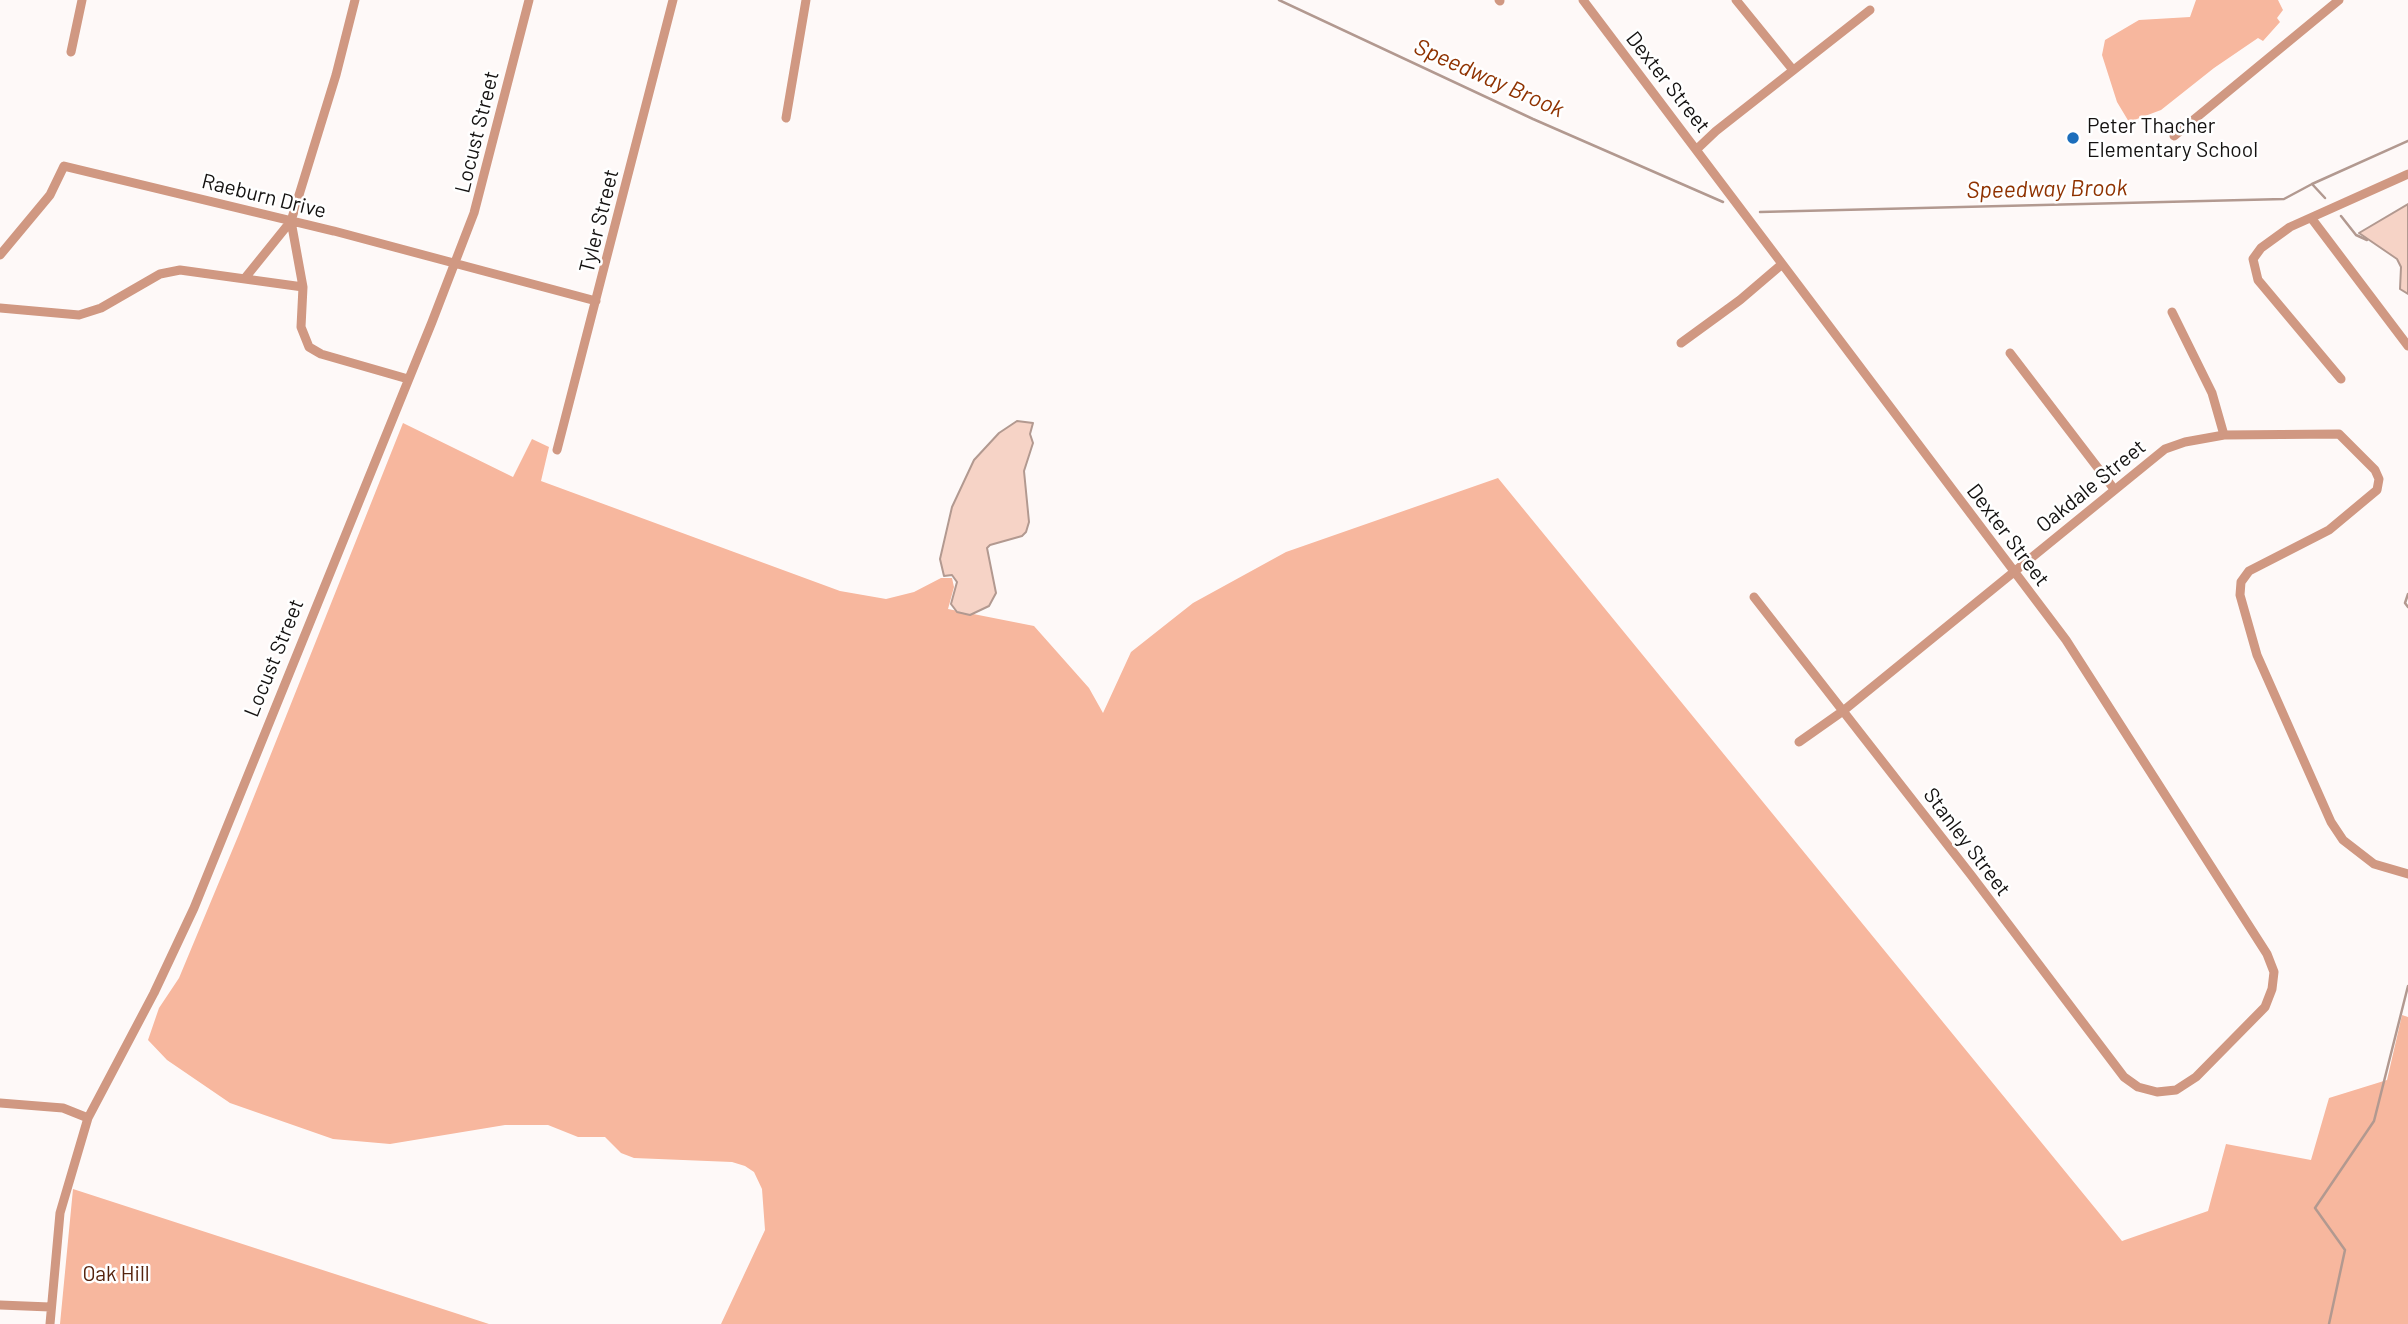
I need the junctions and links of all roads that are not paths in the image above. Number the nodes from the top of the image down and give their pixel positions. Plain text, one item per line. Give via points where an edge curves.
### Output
1 (82, 0) edge
2 (355, 0) edge
3 (529, 0) edge
4 (673, 0) edge
5 (806, 0) edge
6 (1583, 0) edge
7 (1736, 0) edge
8 (2339, 0) edge
9 (1870, 10) dead end
10 (71, 52) dead end
11 (1793, 70) junction
12 (786, 118) dead end
13 (2174, 136) dead end
14 (1698, 149) junction
15 (2408, 174) edge
16 (2312, 219) junction
17 (291, 221) junction
18 (0, 255) edge
19 (454, 264) junction
20 (1781, 265) junction
21 (245, 278) junction
22 (303, 287) junction
23 (596, 301) junction
24 (0, 309) edge
25 (2172, 312) dead end
26 (1681, 343) dead end
27 (2408, 346) edge
28 (2010, 353) dead end
29 (408, 379) junction
30 (2341, 379) dead end
31 (2224, 435) junction
32 (557, 450) dead end
33 (2114, 489) junction
34 (2013, 570) junction
35 (1754, 597) dead end
36 (1843, 711) junction
37 (1799, 742) dead end
38 (2408, 874) edge
39 (2162, 1091) joint
40 (0, 1103) edge
41 (88, 1118) junction
42 (0, 1305) edge
43 (50, 1307) junction
44 (50, 1324) edge

1 - 10 street
2 - 17 street
3 - 19 street, Locust Street via 484,178
4 - 23 street, Tyler Street
5 - 12 street
6 - 14 street, Dexter Street
7 - 11 street
8 - 13 street
9 - 11 street
11 - 14 street
14 - 20 street, Dexter Street
15 - 16 street
16 - 27 street
16 - 30 street via 2275,236 2261,248 2253,266 2258,280
17 - 18 street, Raeburn Drive via 64,166 50,195
17 - 19 street, Raeburn Drive
17 - 21 street
17 - 22 street
19 - 23 street, Raeburn Drive
19 - 29 street, Locust Street
20 - 26 street
20 - 34 street, Dexter Street
21 - 22 street
21 - 24 street via 180,270 160,274 101,308 79,315
22 - 29 street via 301,327 309,346 321,354
23 - 32 street, Tyler Street
25 - 31 street via 2212,393
28 - 33 street
29 - 41 street, Locust Street via 194,908
31 - 33 street, Oakdale Street via 2165,449
31 - 38 street, Oakdale Street via 2339,434 2379,479 2377,490 2367,501 2329,530 2249,571 2241,582 2240,595 2257,655 2331,822 2343,840 2374,864
33 - 34 street, Oakdale Street
34 - 36 street, Oakdale Street
34 - 39 street, Dexter Street via 2079,661 2267,954 2274,972 2265,1007 2253,1021 2196,1077 2176,1090
35 - 36 street, Stanley Street
36 - 37 street, Oakdale Street
36 - 39 street, Stanley Street via 2124,1077 2138,1087
40 - 41 street via 63,1108
41 - 43 street, Locust Street via 60,1213
42 - 43 street
43 - 44 street, Locust Street

